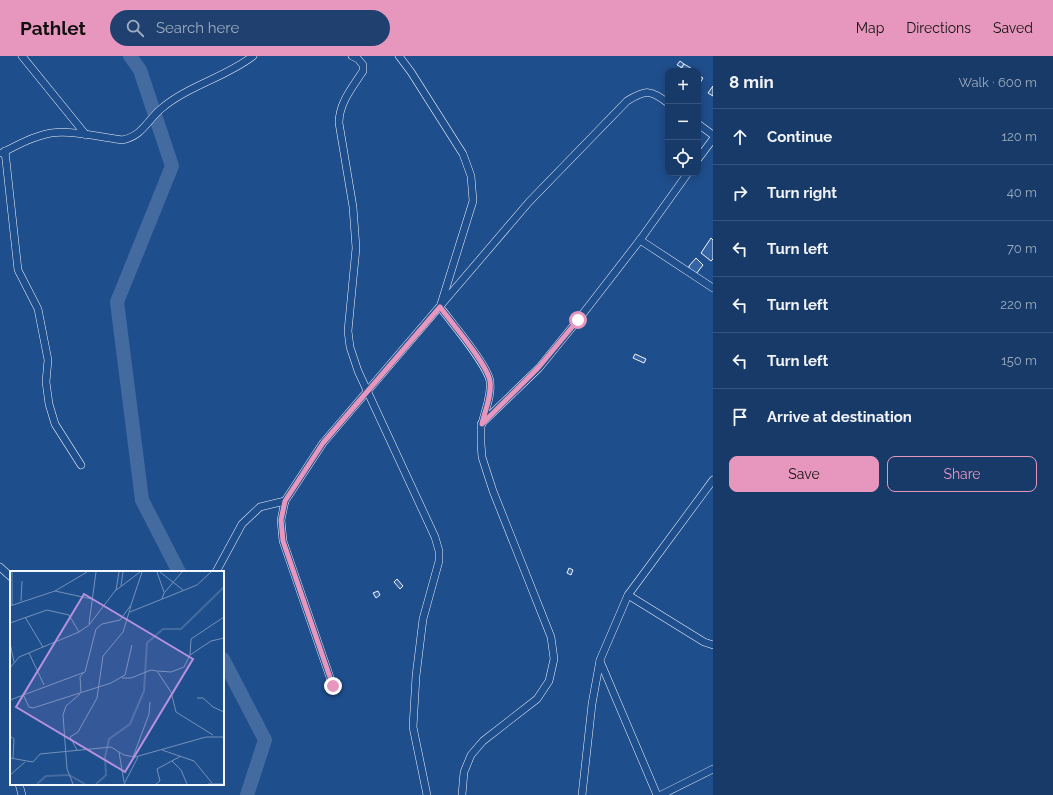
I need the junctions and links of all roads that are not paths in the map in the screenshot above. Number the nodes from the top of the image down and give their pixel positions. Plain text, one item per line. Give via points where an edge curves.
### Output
1 (22, 56) edge
2 (252, 56) edge
3 (352, 56) edge
4 (399, 56) edge
5 (665, 101) edge
6 (701, 126) edge
7 (86, 135) junction
8 (713, 135) edge
9 (713, 138) edge
10 (2, 153) edge
11 (701, 155) edge
12 (686, 176) edge
13 (640, 240) junction
14 (713, 288) edge
15 (440, 307) junction
16 (368, 390) junction
17 (482, 424) junction
18 (81, 465) dead end
19 (713, 480) edge
20 (285, 501) junction
21 (0, 567) edge
22 (217, 571) edge
23 (10, 576) edge
24 (628, 596) junction
25 (713, 645) edge
26 (600, 660) junction
27 (333, 686) dead end
28 (713, 769) edge
29 (19, 785) edge
30 (22, 795) edge
31 (427, 795) edge
32 (462, 795) edge
33 (582, 795) edge
34 (657, 795) edge
35 (661, 795) edge

1 - 7 street
2 - 7 street via 172,101 154,116 143,130 131,138 122,140
3 - 16 street via 364,65 363,71 339,113 353,207 356,248 348,331 358,371
4 - 15 street via 463,154 472,176 473,201
5 - 15 street via 653,92 640,93 627,101 529,202
6 - 8 street
7 - 10 street via 51,133 38,136
9 - 11 street
10 - 18 street via 18,270 38,309 48,360 46,382 49,404 55,424
12 - 13 street
13 - 14 street
13 - 17 street via 538,368
15 - 16 street
15 - 17 street via 484,366 490,380 490,393
16 - 20 street via 323,443
16 - 31 street via 439,551 439,562 423,619 413,727
17 - 32 street via 482,457 551,637 554,660 549,681 537,699 483,741 472,755 464,772
19 - 24 street
20 - 22 street via 260,507 242,524
20 - 27 street via 281,520 283,541
21 - 23 street
24 - 25 street
24 - 26 street
26 - 33 street via 592,704
26 - 34 street
28 - 35 street
29 - 30 street

